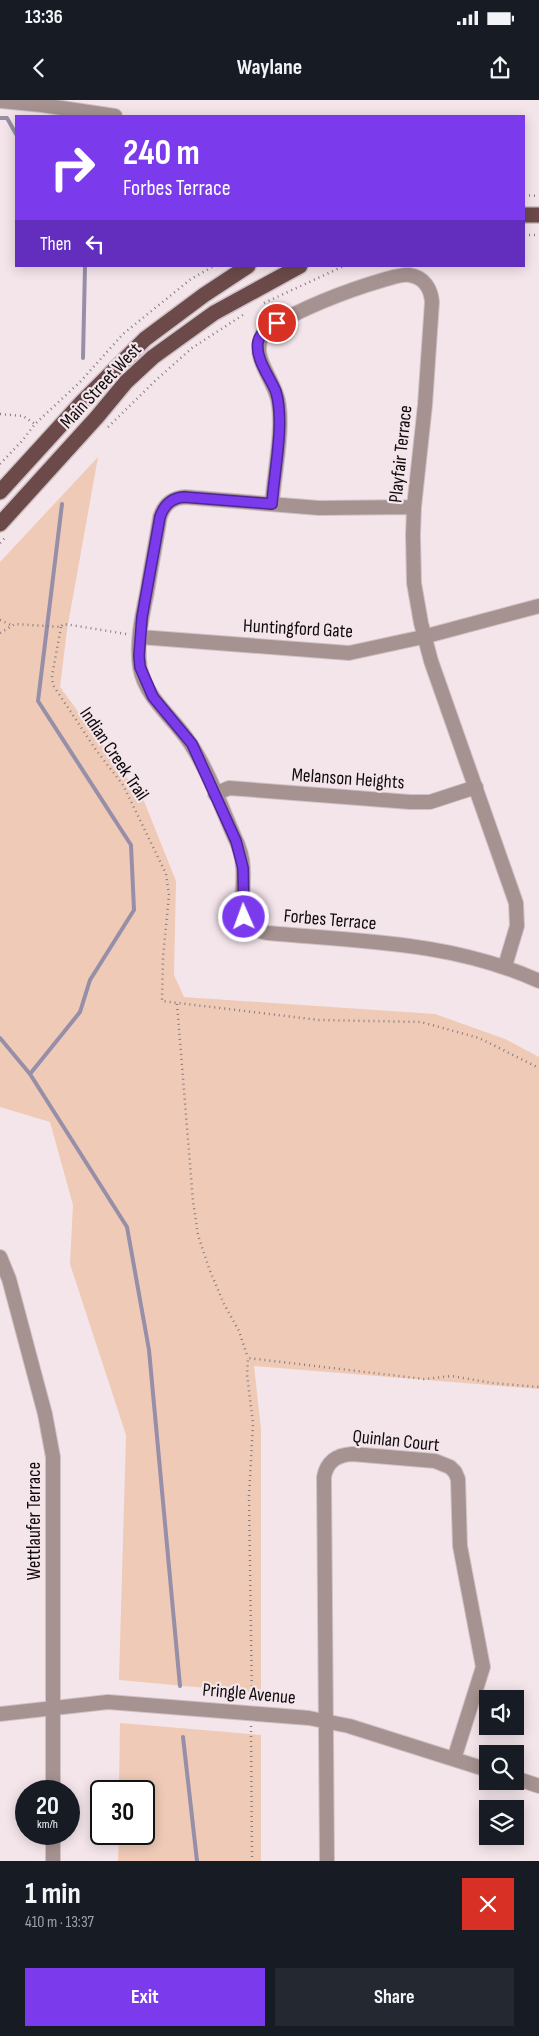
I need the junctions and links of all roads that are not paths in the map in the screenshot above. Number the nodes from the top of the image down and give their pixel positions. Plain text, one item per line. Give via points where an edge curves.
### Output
1 (0, 101) edge
2 (108, 115) edge
3 (525, 215) edge
4 (539, 216) edge
5 (246, 267) edge
6 (296, 267) edge
7 (282, 270) edge
8 (0, 492) edge
9 (272, 504) junction
10 (414, 507) junction
11 (3, 530) edge
12 (539, 606) edge
13 (423, 636) junction
14 (140, 638) junction
15 (476, 787) junction
16 (215, 794) junction
17 (505, 966) junction
18 (539, 981) edge
19 (0, 1257) edge
20 (54, 1707) junction
21 (0, 1714) edge
22 (326, 1722) junction
23 (454, 1759) junction
24 (479, 1767) edge
25 (53, 1780) edge
26 (524, 1781) edge
27 (539, 1786) edge
28 (53, 1845) edge
29 (53, 1861) edge
30 (327, 1861) edge

1 - 2 street
3 - 4 main road
5 - 8 main road, Main Street West via 145,339
6 - 7 main road, Main Street West
7 - 11 main road, Main Street West via 214,313 153,357 126,382
9 - 10 street, Forbes Terrace via 319,508
9 - 10 street, Playfair Terrace via 279,411 276,393 260,357 260,338 266,329 331,297 409,274 429,289 432,302
9 - 14 street, Forbes Terrace via 184,497 168,502 160,517
10 - 13 street, Playfair Terrace via 414,582
12 - 13 street, Huntingford Gate
13 - 14 street, Huntingford Gate via 349,653
13 - 15 street, Playfair Terrace
14 - 16 street, Forbes Terrace via 140,667 145,682 153,697 192,744
15 - 16 street, Melanson Heights via 430,802 229,788
15 - 17 street, Playfair Terrace via 516,903 517,926
16 - 17 street, Forbes Terrace via 242,856 243,912 247,923 255,930 268,934 429,947
17 - 18 street, Forbes Terrace
19 - 20 street, Wettlaufer Terrace via 10,1279 51,1438
20 - 21 street, Pringle Avenue
20 - 22 street, Pringle Avenue via 102,1702 139,1703
20 - 25 street, Wettlaufer Terrace
22 - 23 street, Pringle Avenue via 349,1726
22 - 23 street, Quinlan Court via 326,1470 334,1458 352,1454 444,1463 458,1479 460,1546 483,1667
22 - 30 street, Quinlan Court
23 - 24 street, Pringle Avenue
26 - 27 street
28 - 29 street

